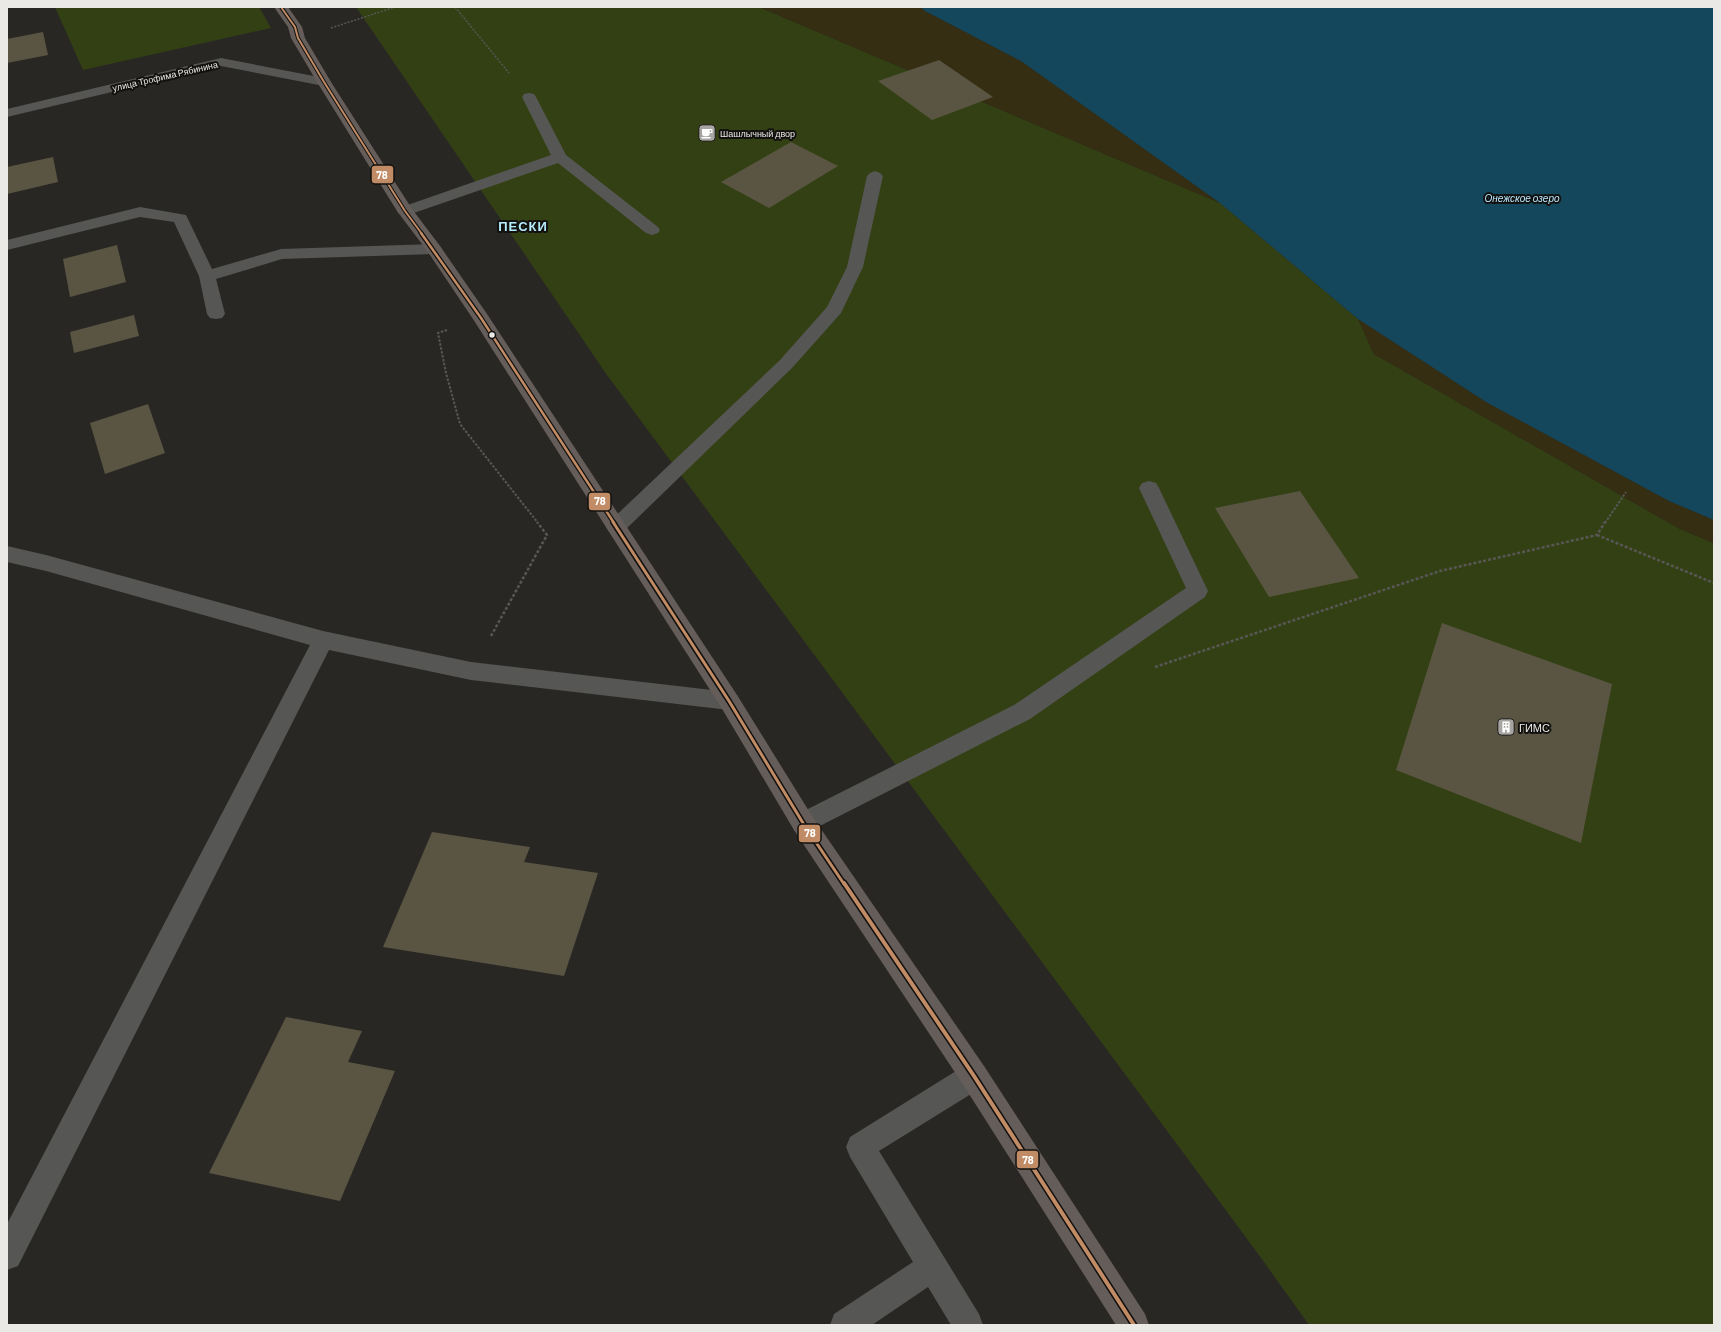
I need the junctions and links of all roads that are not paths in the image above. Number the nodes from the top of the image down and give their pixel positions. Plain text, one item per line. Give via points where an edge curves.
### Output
1 (281, 7) edge
2 (324, 82) junction
3 (529, 97) road end
4 (7, 113) edge
5 (560, 157) junction
6 (874, 176) dead end
7 (405, 212) junction
8 (652, 230) dead end
9 (7, 245) edge
10 (434, 249) junction
11 (207, 276) junction
12 (216, 314) dead end
13 (1149, 488) dead end
14 (616, 527) junction
15 (7, 554) edge
16 (323, 640) junction
17 (730, 701) junction
18 (803, 823) junction
19 (974, 1076) junction
20 (7, 1255) edge
21 (932, 1267) junction
22 (845, 1325) edge
23 (968, 1325) edge
24 (1134, 1325) edge

1 - 2 main road via 295,27 298,38
2 - 4 street, улица Трофима Рябинина via 221,62
2 - 7 main road
3 - 5 street
5 - 7 street
5 - 8 street
6 - 14 street via 855,267 835,309 786,364
7 - 10 main road
9 - 11 street via 140,212 180,218
10 - 11 street via 281,254
10 - 14 main road
11 - 12 street
13 - 18 street via 1198,591 1022,712
14 - 17 main road
15 - 16 street
16 - 17 street via 471,671
16 - 20 street
17 - 18 main road
18 - 19 main road
19 - 21 street via 860,1147
19 - 24 main road
21 - 22 street
21 - 23 street

